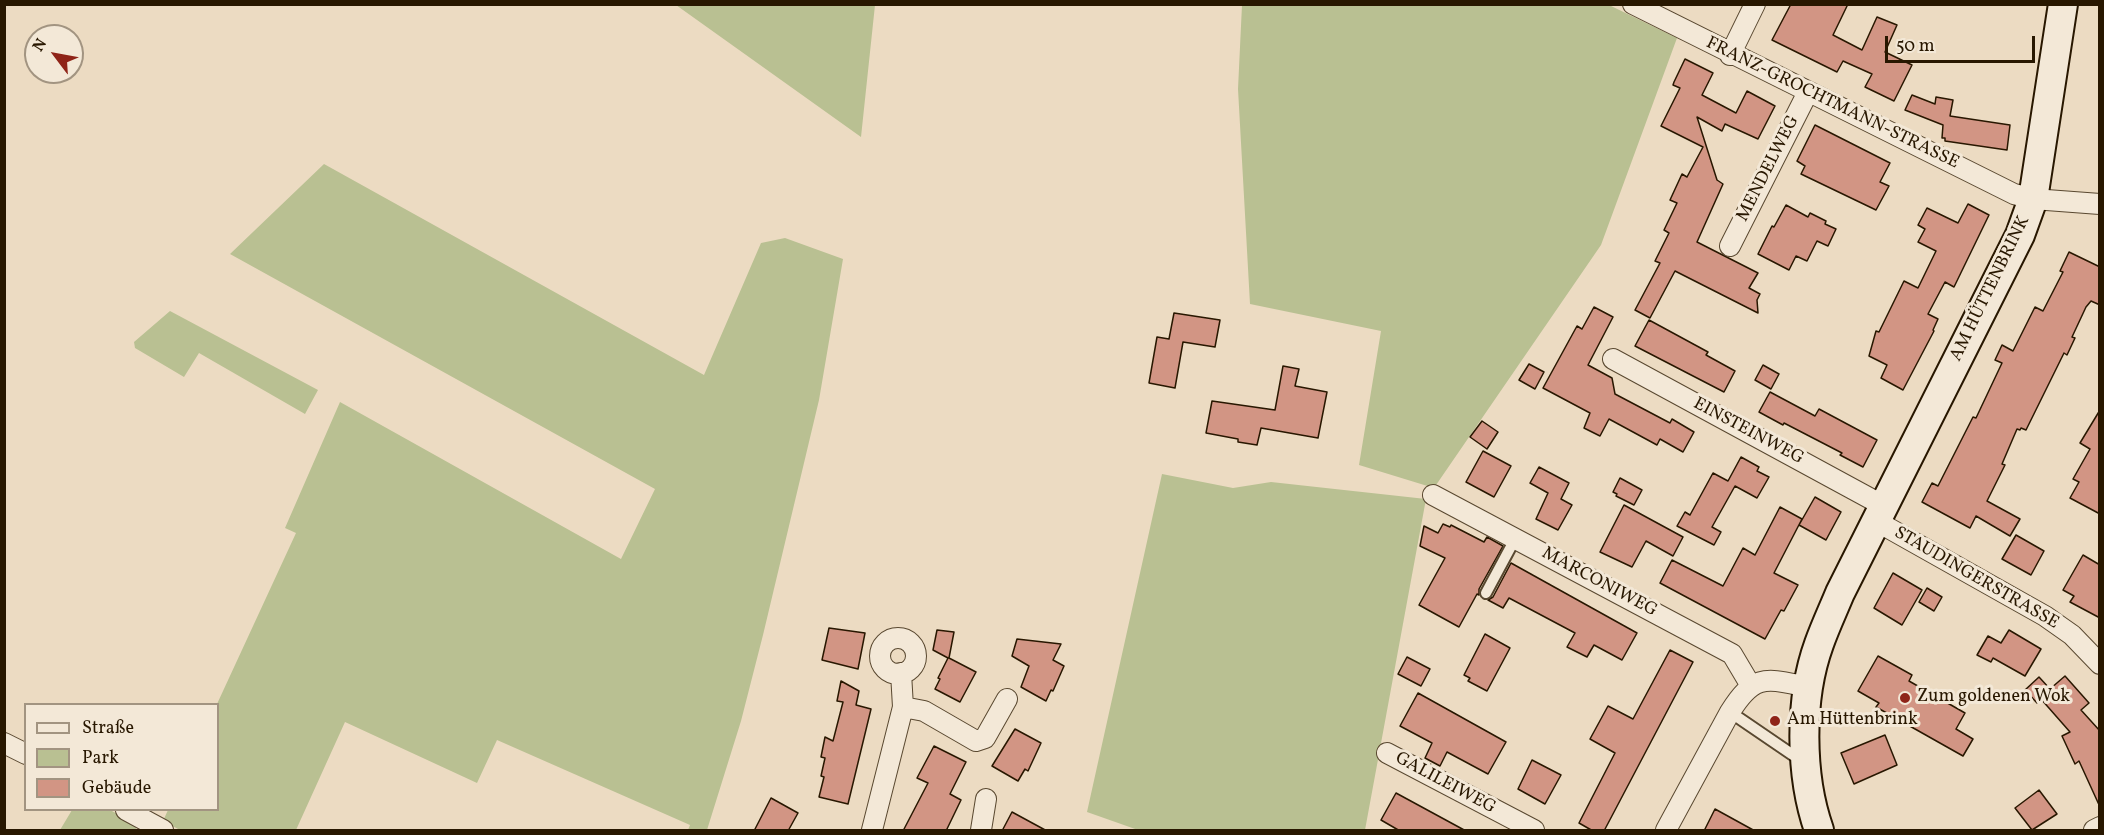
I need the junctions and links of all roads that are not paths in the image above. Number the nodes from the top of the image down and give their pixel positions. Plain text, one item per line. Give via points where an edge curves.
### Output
1 (1633, 4) edge
2 (1755, 4) edge
3 (2063, 4) edge
4 (1730, 55) junction
5 (1808, 92) junction
6 (2033, 199) junction
7 (2100, 204) edge
8 (1730, 246) dead end
9 (1613, 359) dead end
10 (1433, 495) dead end
11 (1880, 513) junction
12 (1515, 539) junction
13 (1486, 593) dead end
14 (2100, 664) edge
15 (901, 674) dead end
16 (1751, 686) junction
17 (1809, 687) junction
18 (1007, 699) dead end
19 (903, 707) junction
20 (1730, 712) junction
21 (4, 743) edge
22 (24, 753) edge
23 (1387, 753) dead end
24 (1805, 757) junction
25 (986, 799) dead end
26 (128, 811) edge
27 (2100, 827) edge
28 (163, 831) edge
29 (872, 831) edge
30 (981, 831) edge
31 (1534, 831) edge
32 (1666, 831) edge
33 (1819, 831) edge
34 (2094, 831) edge

1 - 4 street, FRANZ-GROCHTMANN-STRASSE
2 - 4 street
3 - 6 street, AM HÜTTENBRINK
4 - 5 street, FRANZ-GROCHTMANN-STRASSE
5 - 6 street, FRANZ-GROCHTMANN-STRASSE via 2018,196
5 - 8 street, MENDELWEG
6 - 7 street, FRANZ-GROCHTMANN-STRASSE
6 - 11 street, AM HÜTTENBRINK via 2020,235
9 - 11 street, EINSTEINWEG
10 - 12 street, MARCONIWEG
11 - 14 street, STAUDINGERSTRASSE via 2045,616 2072,635
11 - 17 street, AM HÜTTENBRINK via 1822,635
12 - 13 lane
12 - 16 street, MARCONIWEG via 1732,654
15 - 19 street
16 - 17 street via 1776,680
16 - 20 street
17 - 24 street, AM HÜTTENBRINK via 1804,721
18 - 19 street via 985,738 976,741 924,711
19 - 29 street
20 - 24 lane via 1793,755
20 - 32 street
21 - 22 street
23 - 31 street, GALILEIWEG
24 - 33 street, AM HÜTTENBRINK
25 - 30 street
26 - 28 street
27 - 34 street

